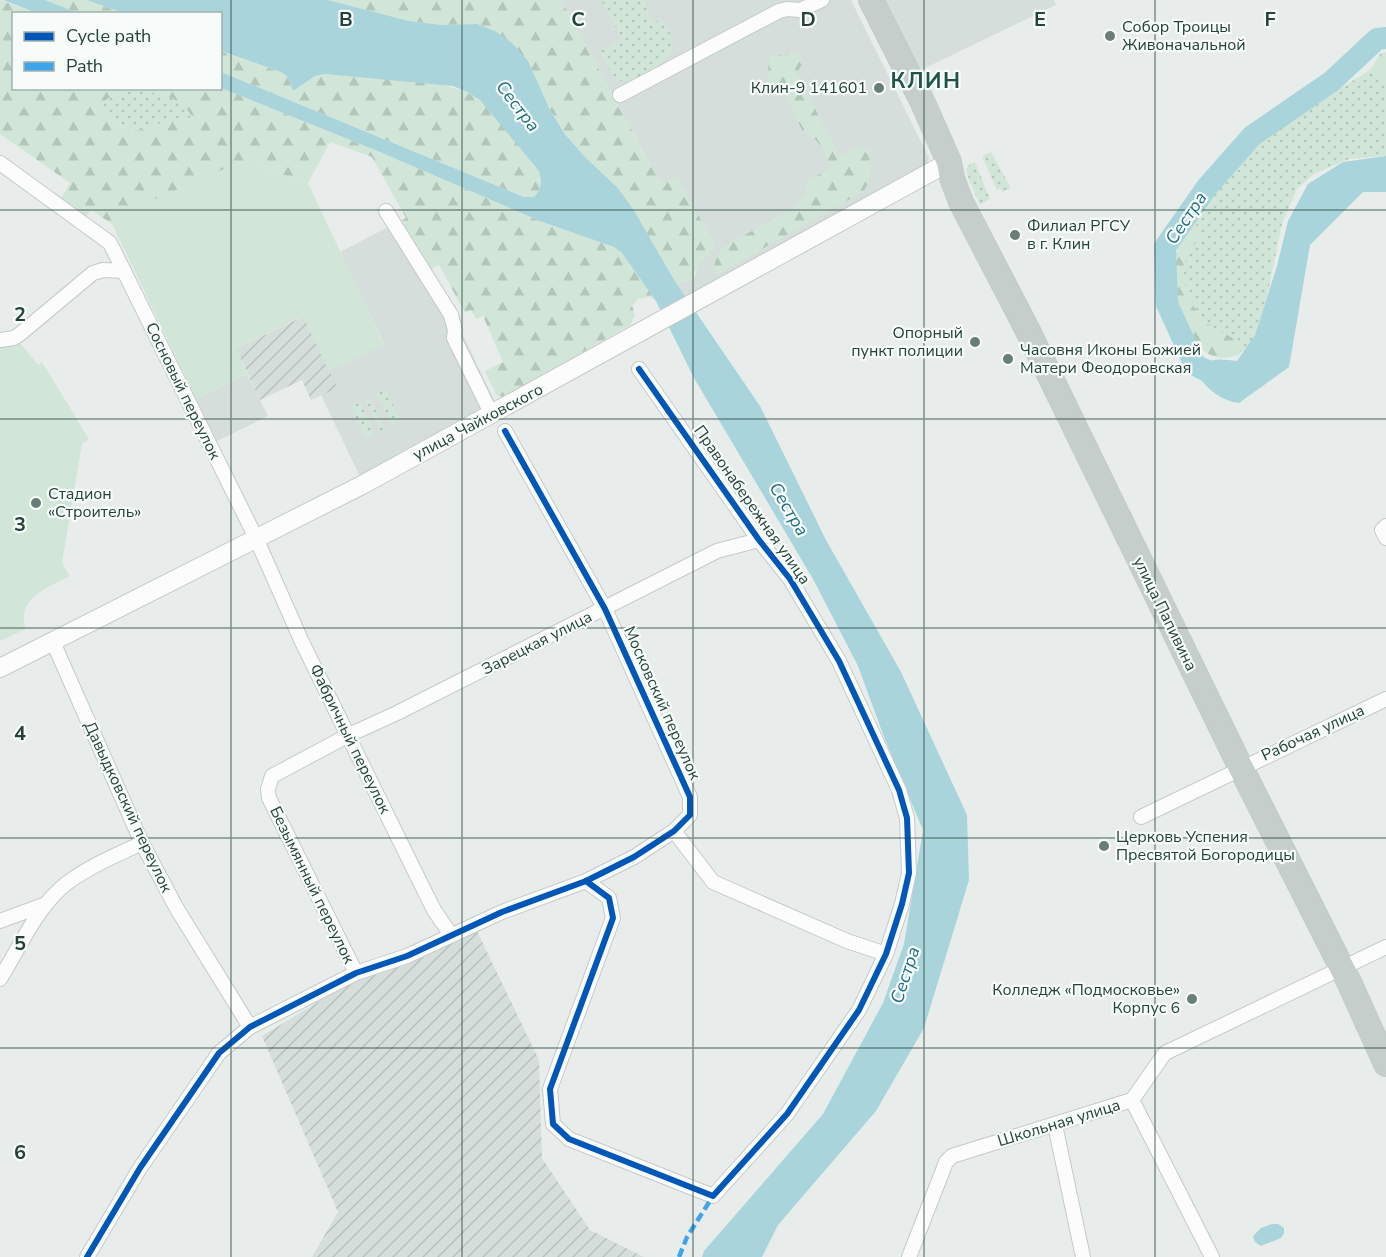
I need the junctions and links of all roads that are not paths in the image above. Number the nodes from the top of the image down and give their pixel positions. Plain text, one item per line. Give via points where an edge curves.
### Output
1 (822, 0) edge
2 (871, 0) edge
3 (620, 95) dead end
4 (949, 162) junction
5 (0, 163) edge
6 (386, 211) dead end
7 (124, 270) junction
8 (0, 340) edge
9 (639, 369) dead end
10 (492, 415) junction
11 (505, 431) dead end
12 (1386, 526) edge
13 (256, 538) junction
14 (1386, 538) edge
15 (759, 540) junction
16 (605, 609) junction
17 (53, 642) junction
18 (0, 668) edge
19 (1386, 699) edge
20 (349, 735) junction
21 (1241, 768) junction
22 (1141, 817) dead end
23 (674, 831) junction
24 (142, 843) junction
25 (586, 881) junction
26 (46, 904) junction
27 (0, 921) edge
28 (451, 935) junction
29 (1386, 947) edge
30 (885, 954) junction
31 (1342, 969) junction
32 (356, 974) junction
33 (0, 979) edge
34 (250, 1027) junction
35 (1386, 1064) edge
36 (1132, 1100) junction
37 (1056, 1125) junction
38 (87, 1257) edge
39 (909, 1257) edge
40 (1083, 1257) edge
41 (1212, 1257) edge

1 - 3 street via 800,10 779,11
2 - 4 highway, улица Папивина
4 - 10 street, улица Чайковского
4 - 21 highway, улица Папивина via 961,202
5 - 7 street, Сосновый переулок via 110,243
6 - 10 street via 451,315 454,338
7 - 8 street via 93,273 20,334
7 - 13 street, Сосновый переулок
9 - 15 street, Правонабережная улица
10 - 13 street, улица Чайковского
11 - 16 street, Московский переулок
12 - 14 street via 1382,530
13 - 17 street, улица Чайковского
13 - 20 street, Фабричный переулок
15 - 16 street, Зарецкая улица via 717,551
15 - 30 street, Правонабережная улица via 790,579 839,661 907,818 909,873
16 - 20 street, Зарецкая улица
16 - 23 street, Московский переулок via 690,797 690,815
17 - 18 street, улица Чайковского
17 - 24 street, Давыдковский переулок
19 - 21 street, Рабочая улица
20 - 28 street, Фабричный переулок via 434,910
20 - 32 street, Безымянный переулок via 272,776 268,789
21 - 22 street, Рабочая улица
21 - 31 highway, улица Папивина
23 - 25 street, Московский переулок
23 - 30 street via 713,882
24 - 26 street via 90,868
24 - 34 street, Давыдковский переулок via 177,909
25 - 28 street, Московский переулок
25 - 30 street, Правонабережная улица via 609,898 613,918 550,1089 553,1124 569,1139 713,1196 787,1114 859,1010
26 - 27 street
26 - 33 street
28 - 32 street, Московский переулок
29 - 31 street, Школьная улица
31 - 35 highway, улица Папивина
31 - 36 street, Школьная улица via 1165,1053
32 - 34 street, Московский переулок
34 - 38 street, Московский переулок via 219,1053 140,1168
36 - 37 street, Школьная улица
36 - 41 street
37 - 39 street, Школьная улица via 952,1156
37 - 40 street

